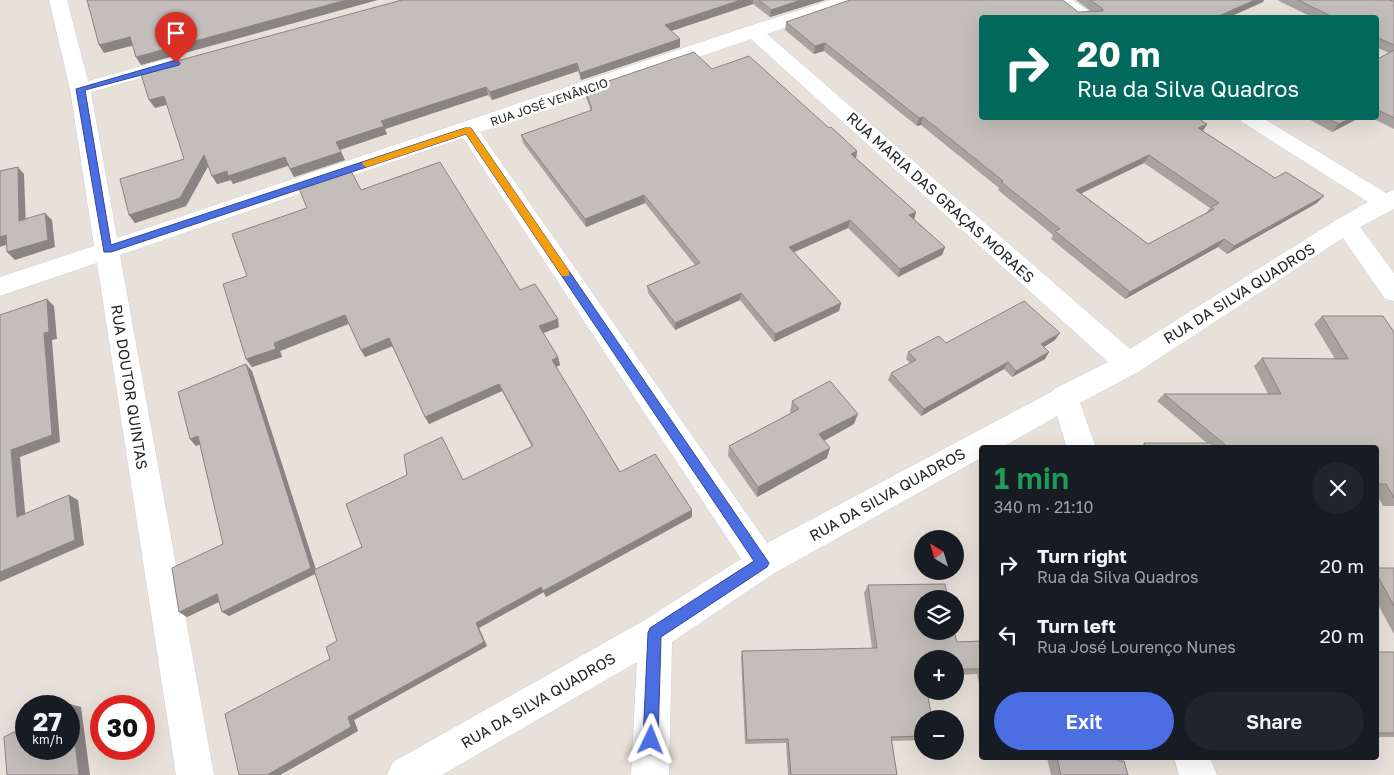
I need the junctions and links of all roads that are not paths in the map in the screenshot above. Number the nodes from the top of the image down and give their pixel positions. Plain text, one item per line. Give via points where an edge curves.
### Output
1 (58, 0) edge
2 (848, 0) edge
3 (1062, 0) edge
4 (1084, 15) edge
5 (753, 31) junction
6 (195, 58) edge
7 (80, 89) junction
8 (1252, 120) edge
9 (468, 130) junction
10 (1390, 201) edge
11 (1346, 225) junction
12 (107, 250) junction
13 (0, 288) edge
14 (1394, 292) edge
15 (1128, 364) junction
16 (1064, 397) junction
17 (1081, 445) edge
18 (762, 563) junction
19 (655, 633) junction
20 (1193, 760) edge
21 (195, 775) edge
22 (406, 775) edge
23 (650, 775) edge
24 (1198, 775) edge

1 - 7 street, RUA DOUTOR QUINTAS
2 - 5 street, RUA JOSÉ VENÂNCIO
3 - 4 street
5 - 9 street, RUA JOSÉ VENÂNCIO
5 - 15 street, RUA MARIA DAS GRAÇAS MORAES
6 - 7 street
7 - 12 street, RUA DOUTOR QUINTAS
8 - 10 street
9 - 12 street, RUA JOSÉ VENÂNCIO
9 - 18 street
10 - 11 street, RUA DA SILVA QUADROS
11 - 14 street
11 - 15 street, RUA DA SILVA QUADROS
12 - 13 street, RUA JOSÉ VENÂNCIO
12 - 21 street, RUA DOUTOR QUINTAS
15 - 16 street, RUA DA SILVA QUADROS
16 - 17 street
16 - 18 street, RUA DA SILVA QUADROS
18 - 19 street, RUA DA SILVA QUADROS
19 - 22 street, RUA DA SILVA QUADROS
19 - 23 street
20 - 24 street

